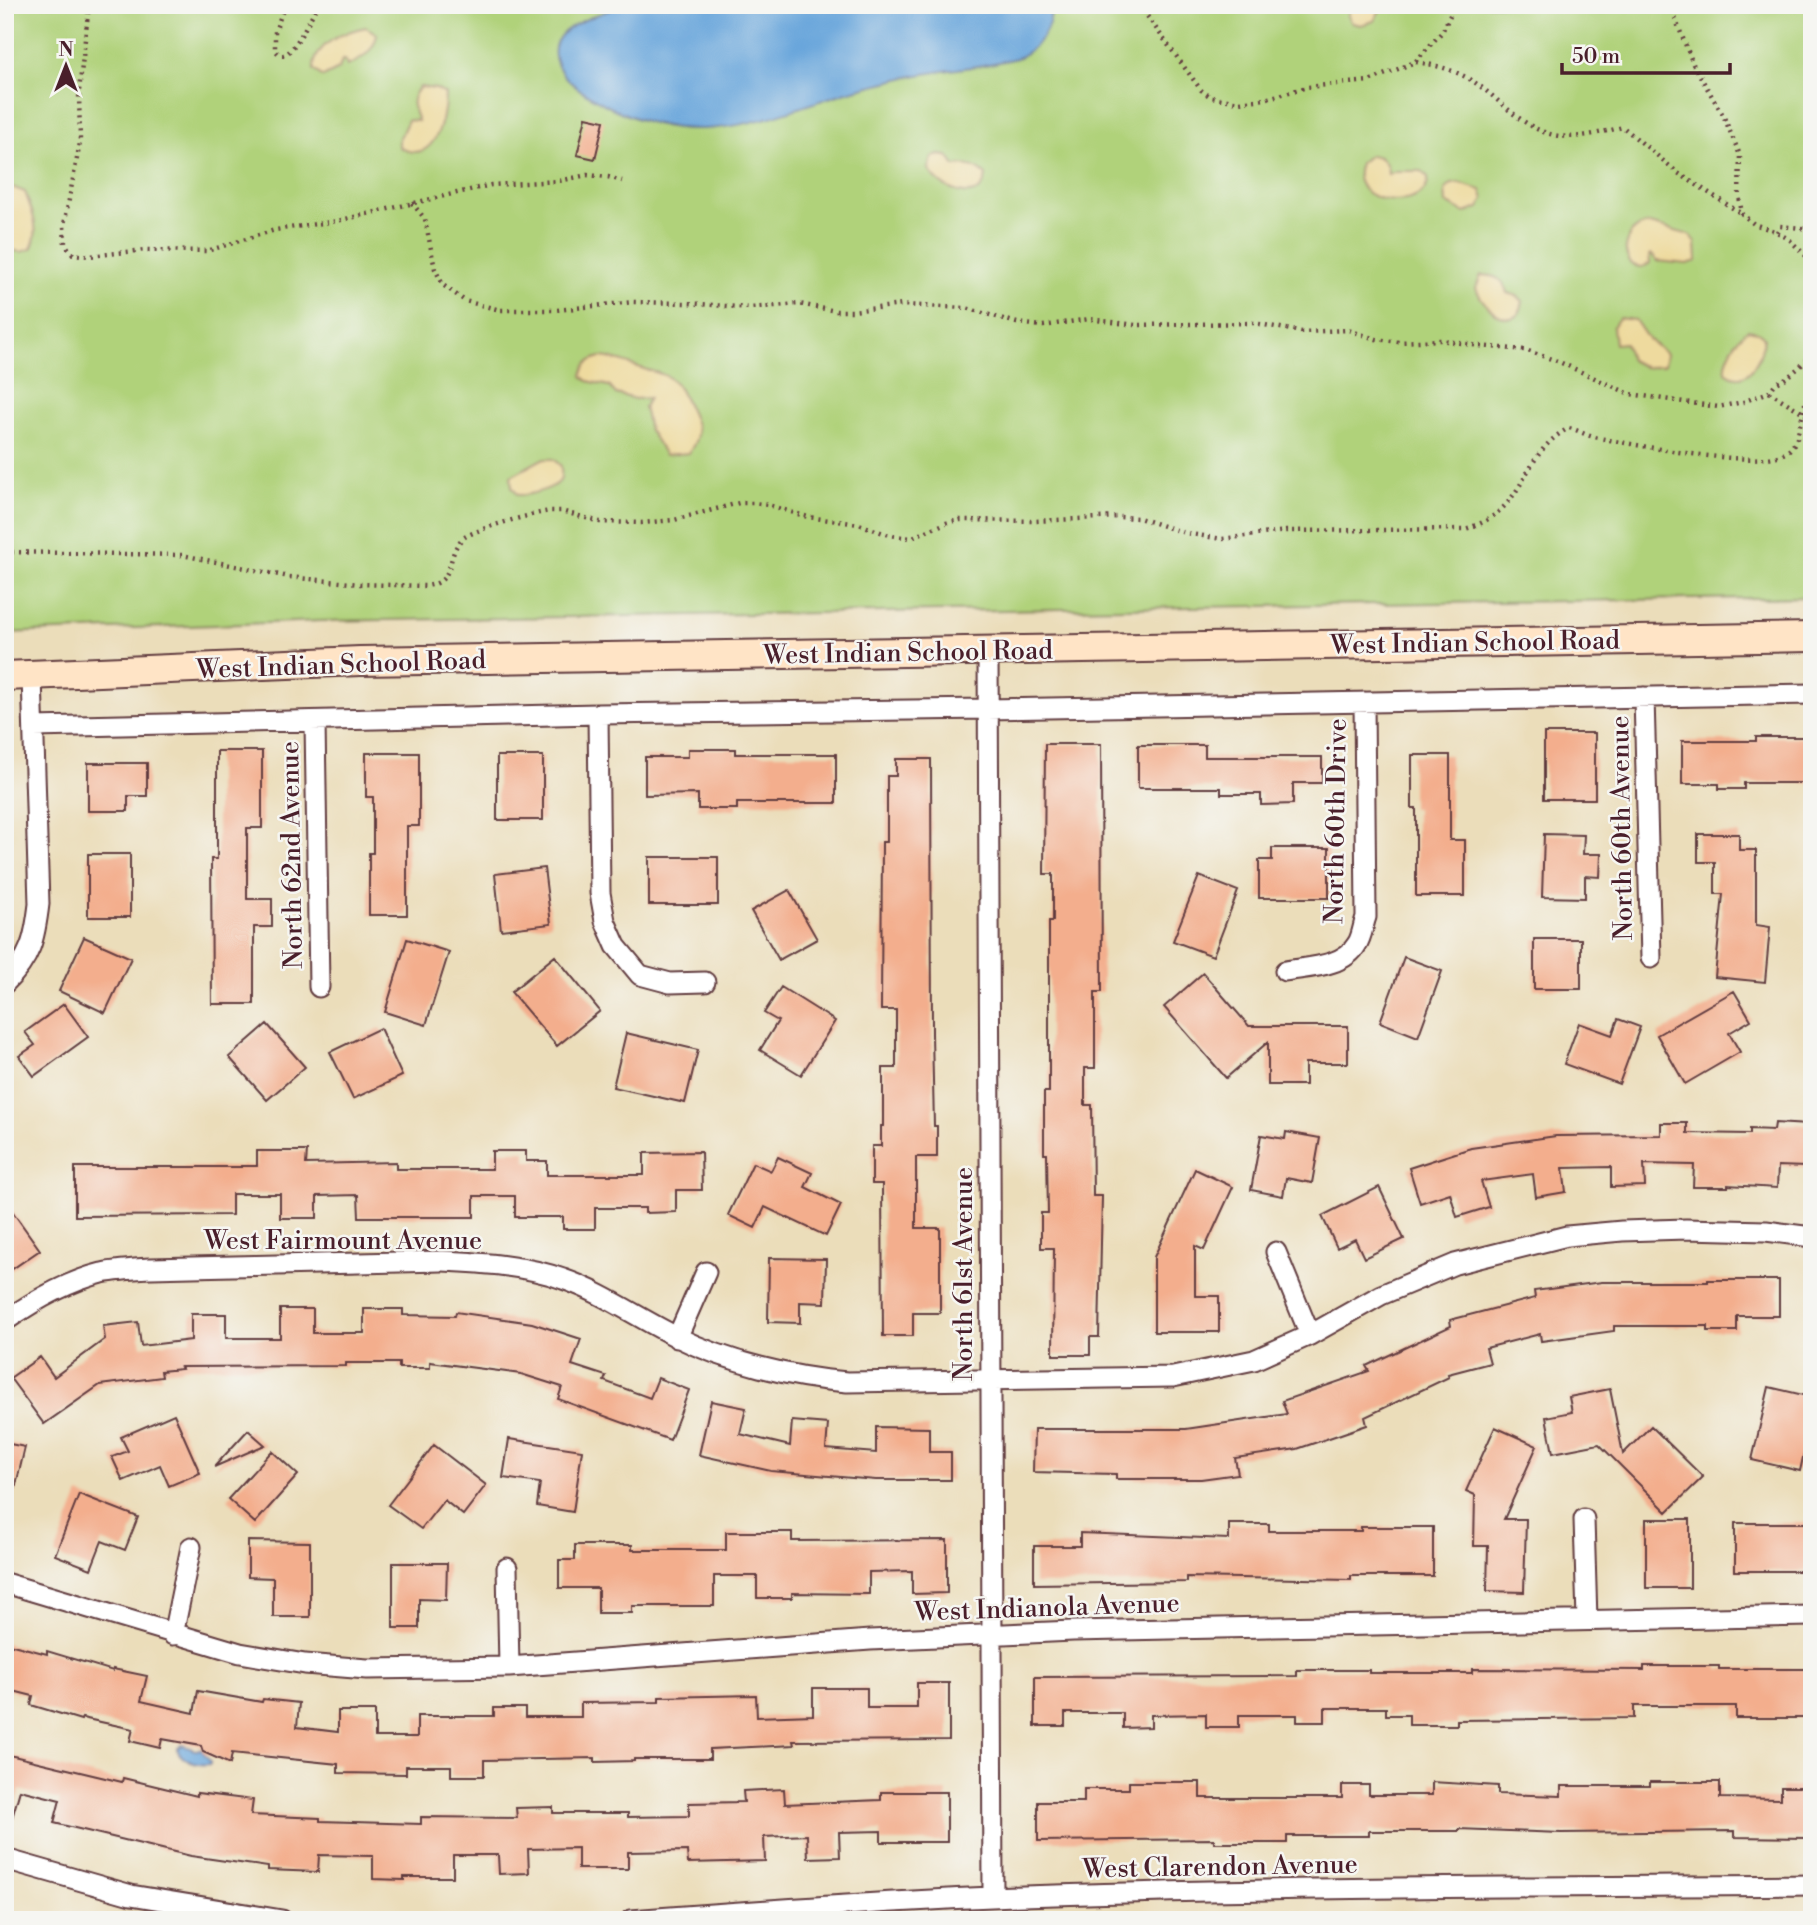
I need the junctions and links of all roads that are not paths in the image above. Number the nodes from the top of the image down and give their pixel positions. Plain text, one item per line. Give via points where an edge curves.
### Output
1 (1812, 637) edge
2 (988, 650) junction
3 (18, 676) edge
4 (1812, 694) edge
5 (1644, 697) junction
6 (1364, 702) junction
7 (988, 709) junction
8 (597, 714) junction
9 (315, 722) junction
10 (34, 727) junction
11 (1651, 958) dead end
12 (1285, 971) dead end
13 (705, 982) dead end
14 (5, 984) edge
15 (319, 987) dead end
16 (1812, 1237) edge
17 (1276, 1252) dead end
18 (706, 1272) dead end
19 (5, 1321) edge
20 (1310, 1335) junction
21 (677, 1338) junction
22 (989, 1380) junction
23 (1584, 1519) dead end
24 (191, 1547) dead end
25 (507, 1568) dead end
26 (5, 1583) edge
27 (1812, 1616) edge
28 (1587, 1620) junction
29 (990, 1634) junction
30 (173, 1635) junction
31 (509, 1667) junction
32 (5, 1859) edge
33 (1812, 1885) edge
34 (993, 1897) junction
35 (282, 1920) edge
36 (631, 1920) edge

1 - 2 main road, West Indian School Road
2 - 3 main road, West Indian School Road via 360,661
2 - 7 street, North 61st Avenue
3 - 10 street
4 - 5 street
5 - 6 street
5 - 11 street, North 60th Avenue
6 - 7 street
6 - 12 street, North 60th Drive via 1366,917 1357,944 1344,957
7 - 8 street
7 - 22 street, North 61st Avenue
8 - 9 street
8 - 13 street via 600,893 605,921 616,946 640,975 670,983
9 - 10 street
9 - 15 street, North 62nd Avenue
10 - 14 street via 39,904 34,940 20,969
16 - 20 street, West Fairmount Avenue via 1686,1229 1567,1236 1454,1264 1381,1296
17 - 20 street
18 - 21 street
19 - 21 street, West Fairmount Avenue via 67,1284 104,1273 442,1261 560,1278 598,1293
20 - 22 street, West Fairmount Avenue via 1254,1360 1173,1377
21 - 22 street, West Fairmount Avenue via 810,1379
22 - 29 street, North 61st Avenue
23 - 28 street
24 - 30 street
25 - 31 street
26 - 30 street, West Indianola Avenue
27 - 28 street, West Indianola Avenue
28 - 29 street, West Indianola Avenue
29 - 31 street, West Indianola Avenue
29 - 34 street, North 61st Avenue
30 - 31 street, West Indianola Avenue via 240,1653 367,1670
32 - 35 street via 131,1895
33 - 34 street, West Clarendon Avenue
34 - 36 street, West Clarendon Avenue

